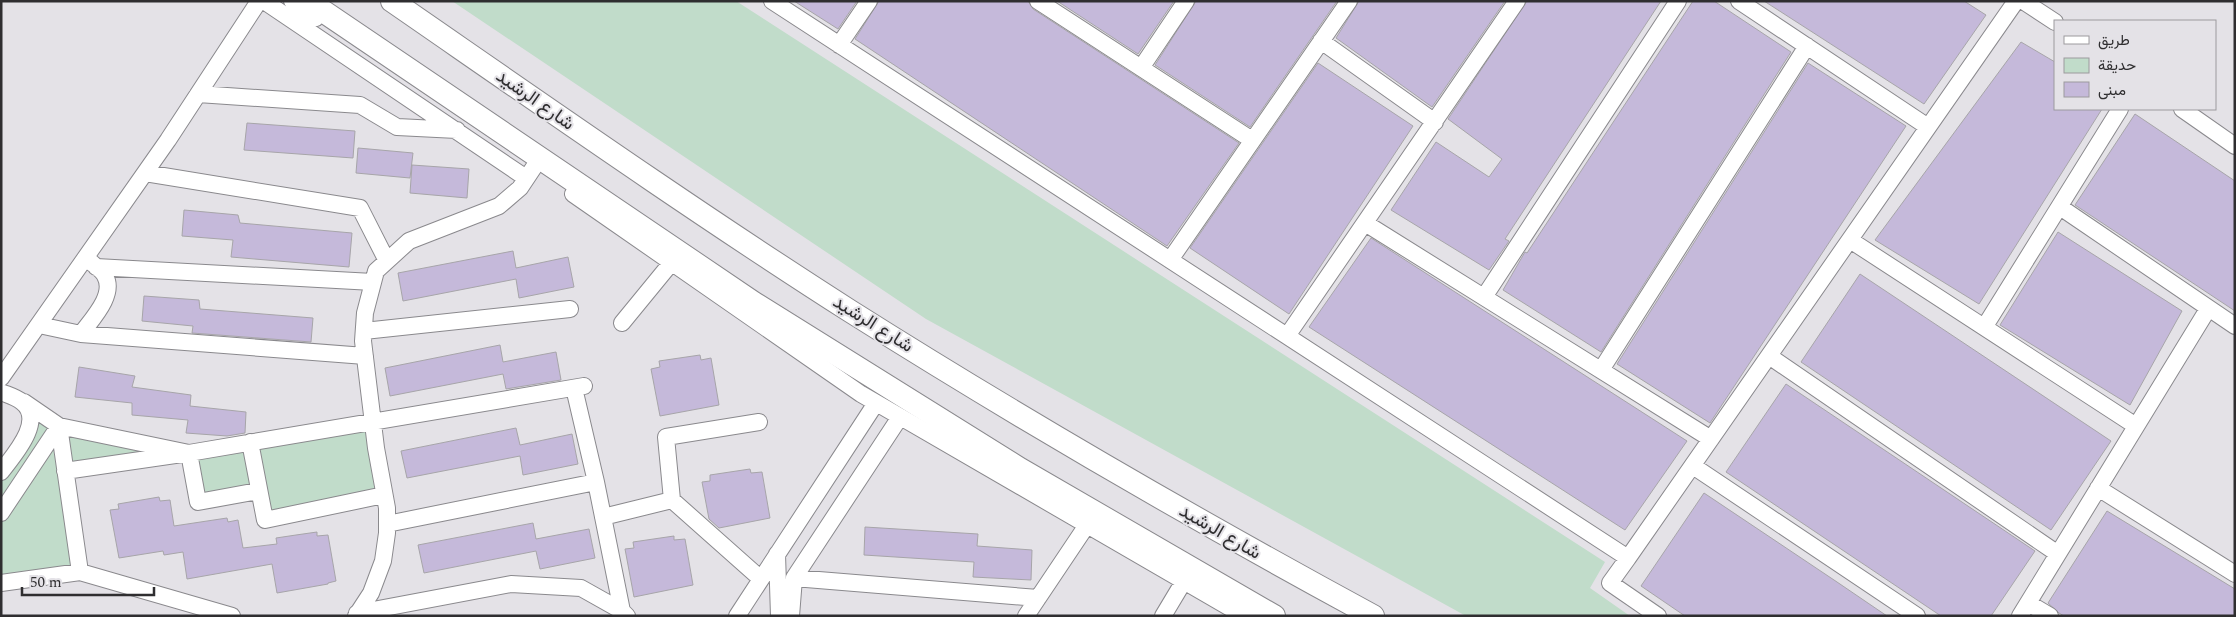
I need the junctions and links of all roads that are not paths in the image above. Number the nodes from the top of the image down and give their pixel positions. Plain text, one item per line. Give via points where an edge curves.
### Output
1 (259, 1) edge
2 (264, 1) edge
3 (392, 1) edge
4 (772, 1) edge
5 (869, 1) edge
6 (1038, 1) edge
7 (1186, 1) edge
8 (1349, 1) edge
9 (1517, 1) edge
10 (1678, 1) edge
11 (1739, 1) edge
12 (2016, 1) edge
13 (2023, 1) edge
14 (305, 2) edge
15 (2054, 21) edge
16 (1321, 40) junction
17 (839, 45) junction
18 (1807, 46) junction
19 (1141, 68) junction
20 (198, 94) junction
21 (2119, 110) edge
22 (2183, 110) edge
23 (1434, 122) junction
24 (1928, 128) junction
25 (457, 130) junction
26 (1252, 140) junction
27 (2235, 146) edge
28 (530, 172) junction
29 (144, 173) junction
30 (2060, 207) junction
31 (1365, 223) junction
32 (1850, 240) junction
33 (1170, 260) junction
34 (388, 261) junction
35 (91, 262) junction
36 (672, 262) junction
37 (373, 282) junction
38 (1484, 297) junction
39 (570, 309) dead end
40 (2208, 309) junction
41 (622, 323) dead end
42 (39, 325) junction
43 (1985, 326) junction
44 (2235, 326) edge
45 (364, 331) junction
46 (81, 334) junction
47 (1287, 336) junction
48 (365, 356) junction
49 (1769, 356) junction
50 (1601, 370) junction
51 (1, 378) edge
52 (1, 392) edge
53 (24, 402) junction
54 (876, 402) junction
55 (900, 417) junction
56 (373, 421) junction
57 (759, 422) dead end
58 (59, 426) junction
59 (2136, 426) junction
60 (1711, 439) junction
61 (250, 442) junction
62 (189, 453) junction
63 (1693, 466) junction
64 (65, 471) junction
65 (1, 472) edge
66 (596, 482) junction
67 (2098, 488) junction
68 (258, 491) junction
69 (384, 495) junction
70 (672, 500) junction
71 (1, 513) edge
72 (603, 517) junction
73 (387, 524) junction
74 (1087, 525) junction
75 (777, 554) junction
76 (2058, 554) junction
77 (1628, 558) junction
78 (80, 572) junction
79 (2235, 574) edge
80 (794, 578) junction
81 (761, 579) junction
82 (1184, 581) junction
83 (1, 583) edge
84 (1038, 598) junction
85 (2024, 609) edge
86 (624, 613) edge
87 (362, 614) edge
88 (232, 616) edge
89 (737, 616) edge
90 (779, 616) edge
91 (791, 616) edge
92 (1026, 616) edge
93 (1163, 616) edge
94 (1244, 616) edge
95 (1274, 616) edge
96 (1373, 616) edge
97 (1658, 616) edge
98 (1918, 616) edge
99 (2050, 616) edge

1 - 20 street
2 - 25 street
3 - 96 street, شارع الرشيد via 701,214 915,352 1160,498
4 - 17 street
5 - 17 street
6 - 19 street
7 - 19 street
8 - 16 street
9 - 23 street
10 - 38 street
11 - 18 street
12 - 24 street
13 - 15 street
14 - 28 street
14 - 95 street via 754,303 1020,469
16 - 23 street
16 - 26 street
17 - 33 street
18 - 24 street
18 - 50 street
19 - 26 street
20 - 25 street via 360,105 397,127
20 - 29 street
21 - 30 street
22 - 27 street
23 - 31 street
24 - 32 street
25 - 28 street
26 - 33 street
28 - 34 street via 520,188 499,206 409,241
28 - 36 street
29 - 34 street via 360,208
29 - 35 street
30 - 40 street
30 - 43 street
31 - 38 street
31 - 47 street
32 - 43 street
32 - 49 street
33 - 47 street
34 - 37 street via 376,271
35 - 37 street
35 - 42 street
35 - 46 street via 105,276 109,288
36 - 41 street
36 - 54 street
37 - 45 street via 364,313
38 - 50 street
39 - 45 street
40 - 44 street
40 - 59 street
42 - 46 street
42 - 51 street
43 - 59 street
45 - 48 street
46 - 48 street
47 - 77 street
48 - 56 street
49 - 60 street
49 - 76 street
50 - 60 street
52 - 53 street
53 - 58 street
53 - 65 street via 31,417 29,432
54 - 55 street
54 - 75 street
55 - 74 street
55 - 80 street
56 - 61 street
56 - 66 street via 579,387
56 - 69 street
57 - 70 street via 666,437
58 - 62 street
58 - 64 street
58 - 71 street
59 - 67 street
60 - 63 street
61 - 62 street
61 - 68 street
62 - 64 street
62 - 68 street via 198,502
63 - 77 street
63 - 98 street
64 - 78 street
66 - 72 street
66 - 73 street
67 - 76 street
67 - 79 street
68 - 69 street via 264,520
69 - 73 street
70 - 72 street
70 - 81 street
72 - 86 street
73 - 87 street via 383,561
74 - 82 street
74 - 84 street
75 - 81 street
75 - 90 street
76 - 85 street
77 - 97 street via 1610,583
78 - 83 street
78 - 88 street
80 - 84 street
80 - 91 street
81 - 89 street
82 - 93 street
82 - 94 street
84 - 92 street
85 - 99 street
86 - 87 street via 581,588 511,584

